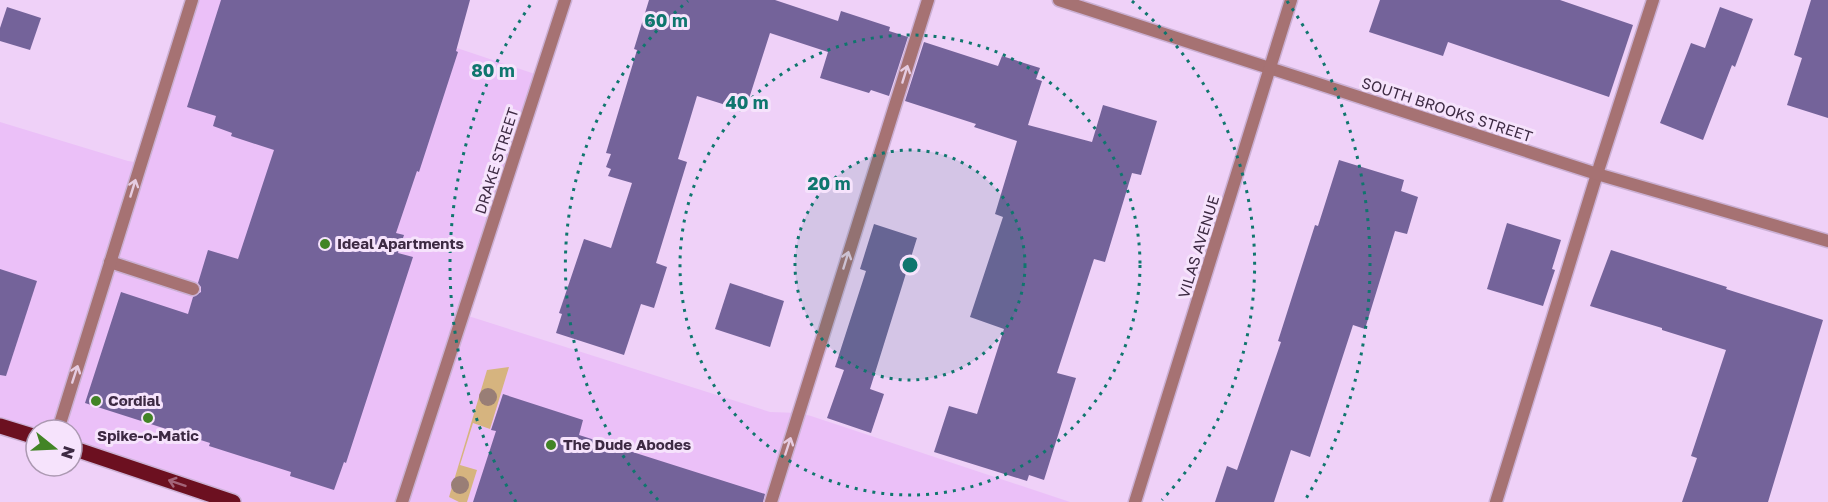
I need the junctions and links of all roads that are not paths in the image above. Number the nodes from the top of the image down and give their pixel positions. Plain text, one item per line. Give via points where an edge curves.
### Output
1 (192, 0) edge
2 (565, 0) edge
3 (928, 0) edge
4 (1059, 0) edge
5 (1292, 0) edge
6 (1653, 0) edge
7 (1270, 69) junction
8 (1597, 174) junction
9 (1828, 241) edge
10 (110, 262) junction
11 (193, 289) dead end
12 (62, 418) edge
13 (0, 426) edge
14 (24, 433) edge
15 (84, 452) edge
16 (233, 502) edge
17 (402, 502) edge
18 (771, 502) edge
19 (1135, 502) edge
20 (1496, 502) edge

10 -> 1 street
2 - 17 street, DRAKE STREET
18 -> 3 street
4 - 7 street, SOUTH BROOKS STREET
5 - 7 street, VILAS AVENUE
6 - 8 street
7 - 8 street, SOUTH BROOKS STREET
7 - 19 street, VILAS AVENUE
8 - 9 street, SOUTH BROOKS STREET
8 - 20 street
10 - 11 street
12 -> 10 street
13 - 14 main road
16 -> 15 main road

